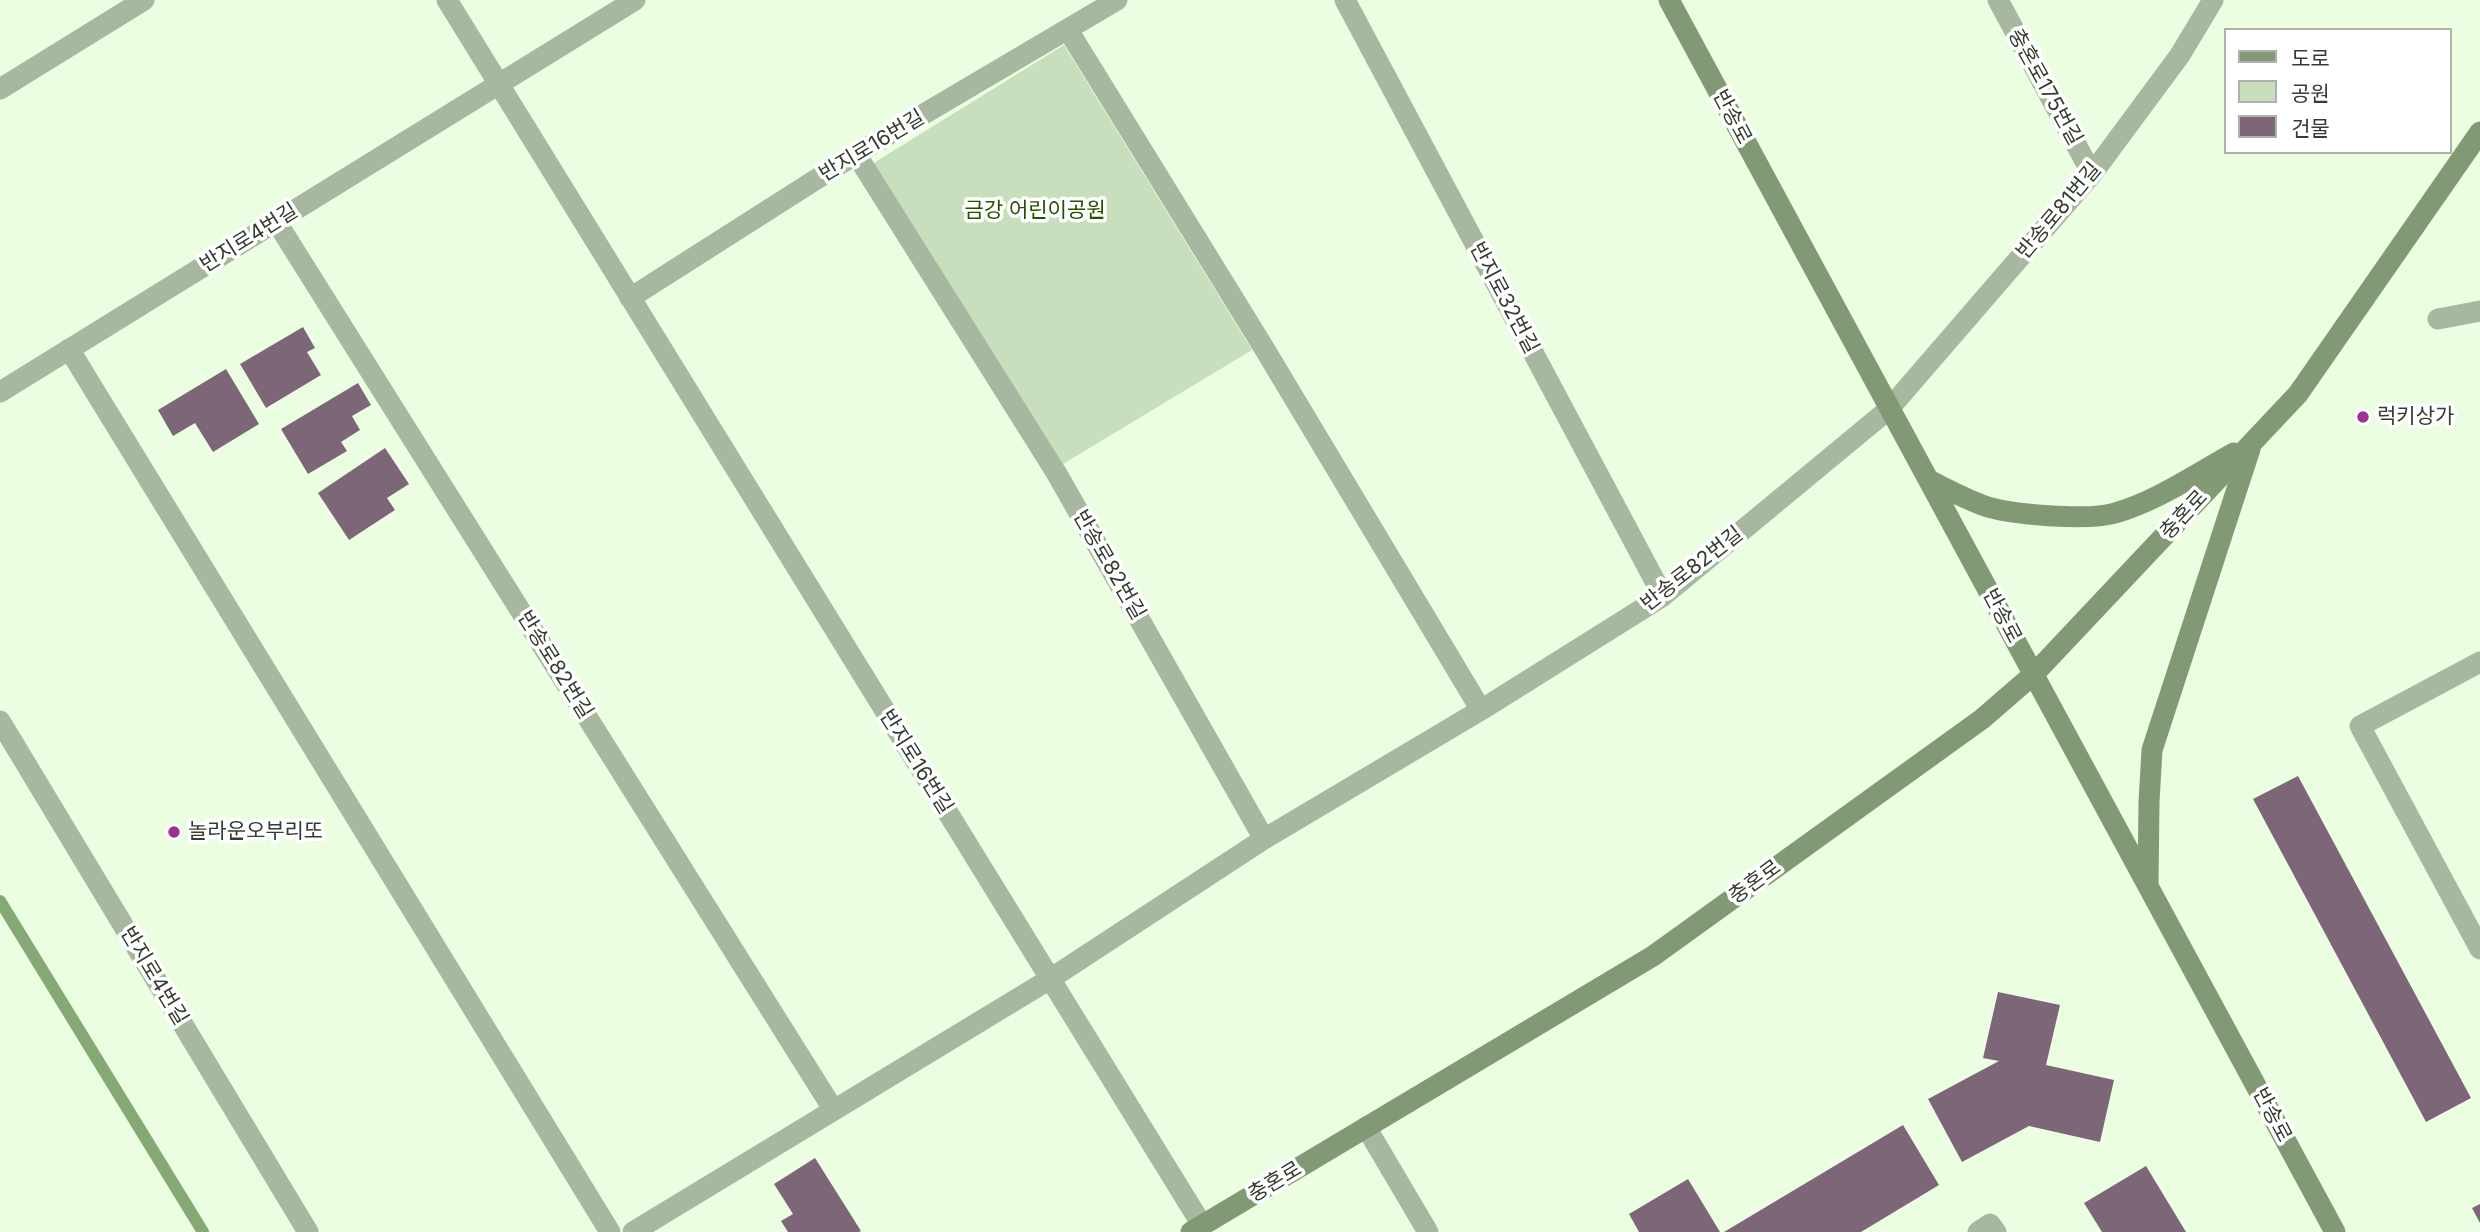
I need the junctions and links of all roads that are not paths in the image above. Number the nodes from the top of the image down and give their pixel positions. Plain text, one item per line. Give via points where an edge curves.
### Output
1 (144, 0) edge
2 (447, 0) edge
3 (635, 0) edge
4 (1117, 0) edge
5 (1345, 0) edge
6 (1669, 0) edge
7 (1998, 0) edge
8 (2213, 0) edge
9 (1068, 30) junction
10 (498, 84) junction
11 (0, 89) edge
12 (2480, 132) edge
13 (856, 154) junction
14 (2092, 174) junction
15 (276, 221) junction
16 (630, 298) junction
17 (2480, 311) edge
18 (2438, 319) dead end
19 (69, 349) junction
20 (0, 393) edge
21 (1889, 409) junction
22 (2252, 444) junction
23 (1929, 480) junction
24 (1663, 596) junction
25 (2480, 662) edge
26 (2034, 674) junction
27 (1481, 710) junction
28 (0, 721) edge
29 (1264, 839) junction
30 (2148, 887) junction
31 (2480, 949) edge
32 (1050, 979) junction
33 (833, 1109) junction
34 (1366, 1127) junction
35 (1197, 1228) edge
36 (308, 1232) edge
37 (610, 1232) edge
38 (632, 1232) edge
39 (1428, 1232) edge
40 (1978, 1232) edge
41 (1996, 1232) edge
42 (2335, 1232) edge

1 - 11 street
2 - 10 street, 반지로16번길
3 - 10 street
4 - 9 street, 반지로16번길
5 - 24 street, 반지로32번길
6 - 21 main road, 반송로
7 - 14 street, 충혼로175번길
8 - 14 street, 반송로81번길 via 2180,54
9 - 13 street, 반지로16번길
9 - 27 street
10 - 15 street, 반지로4번길
10 - 16 street, 반지로16번길
12 - 22 main road, 충혼로 via 2298,394
13 - 16 street, 반지로16번길
13 - 29 street, 반송로82번길 via 1057,474
14 - 21 street, 반송로81번길
15 - 19 street, 반지로4번길
15 - 33 street, 반송로82번길
16 - 32 street, 반지로16번길
17 - 18 street
19 - 20 street, 반지로4번길
19 - 37 street
21 - 23 main road, 반송로
21 - 24 street, 반송로82번길
22 - 23 main road, 충혼로 via 2113,514 2067,516 1984,506
22 - 26 main road, 충혼로
22 - 30 main road, 충혼로 via 2152,750
23 - 26 main road, 반송로
24 - 27 street, 반송로82번길
25 - 31 street via 2360,726
26 - 30 main road, 반송로
26 - 34 main road, 충혼로 via 1982,719 1653,956
27 - 29 street, 반송로82번길
28 - 36 street, 반지로4번길
29 - 32 street, 반송로82번길
30 - 42 main road, 반송로
32 - 33 street, 반송로82번길
32 - 35 street, 반지로16번길
33 - 38 street, 반송로82번길
34 - 35 main road, 충혼로
34 - 39 street
40 - 41 street via 1990,1224

